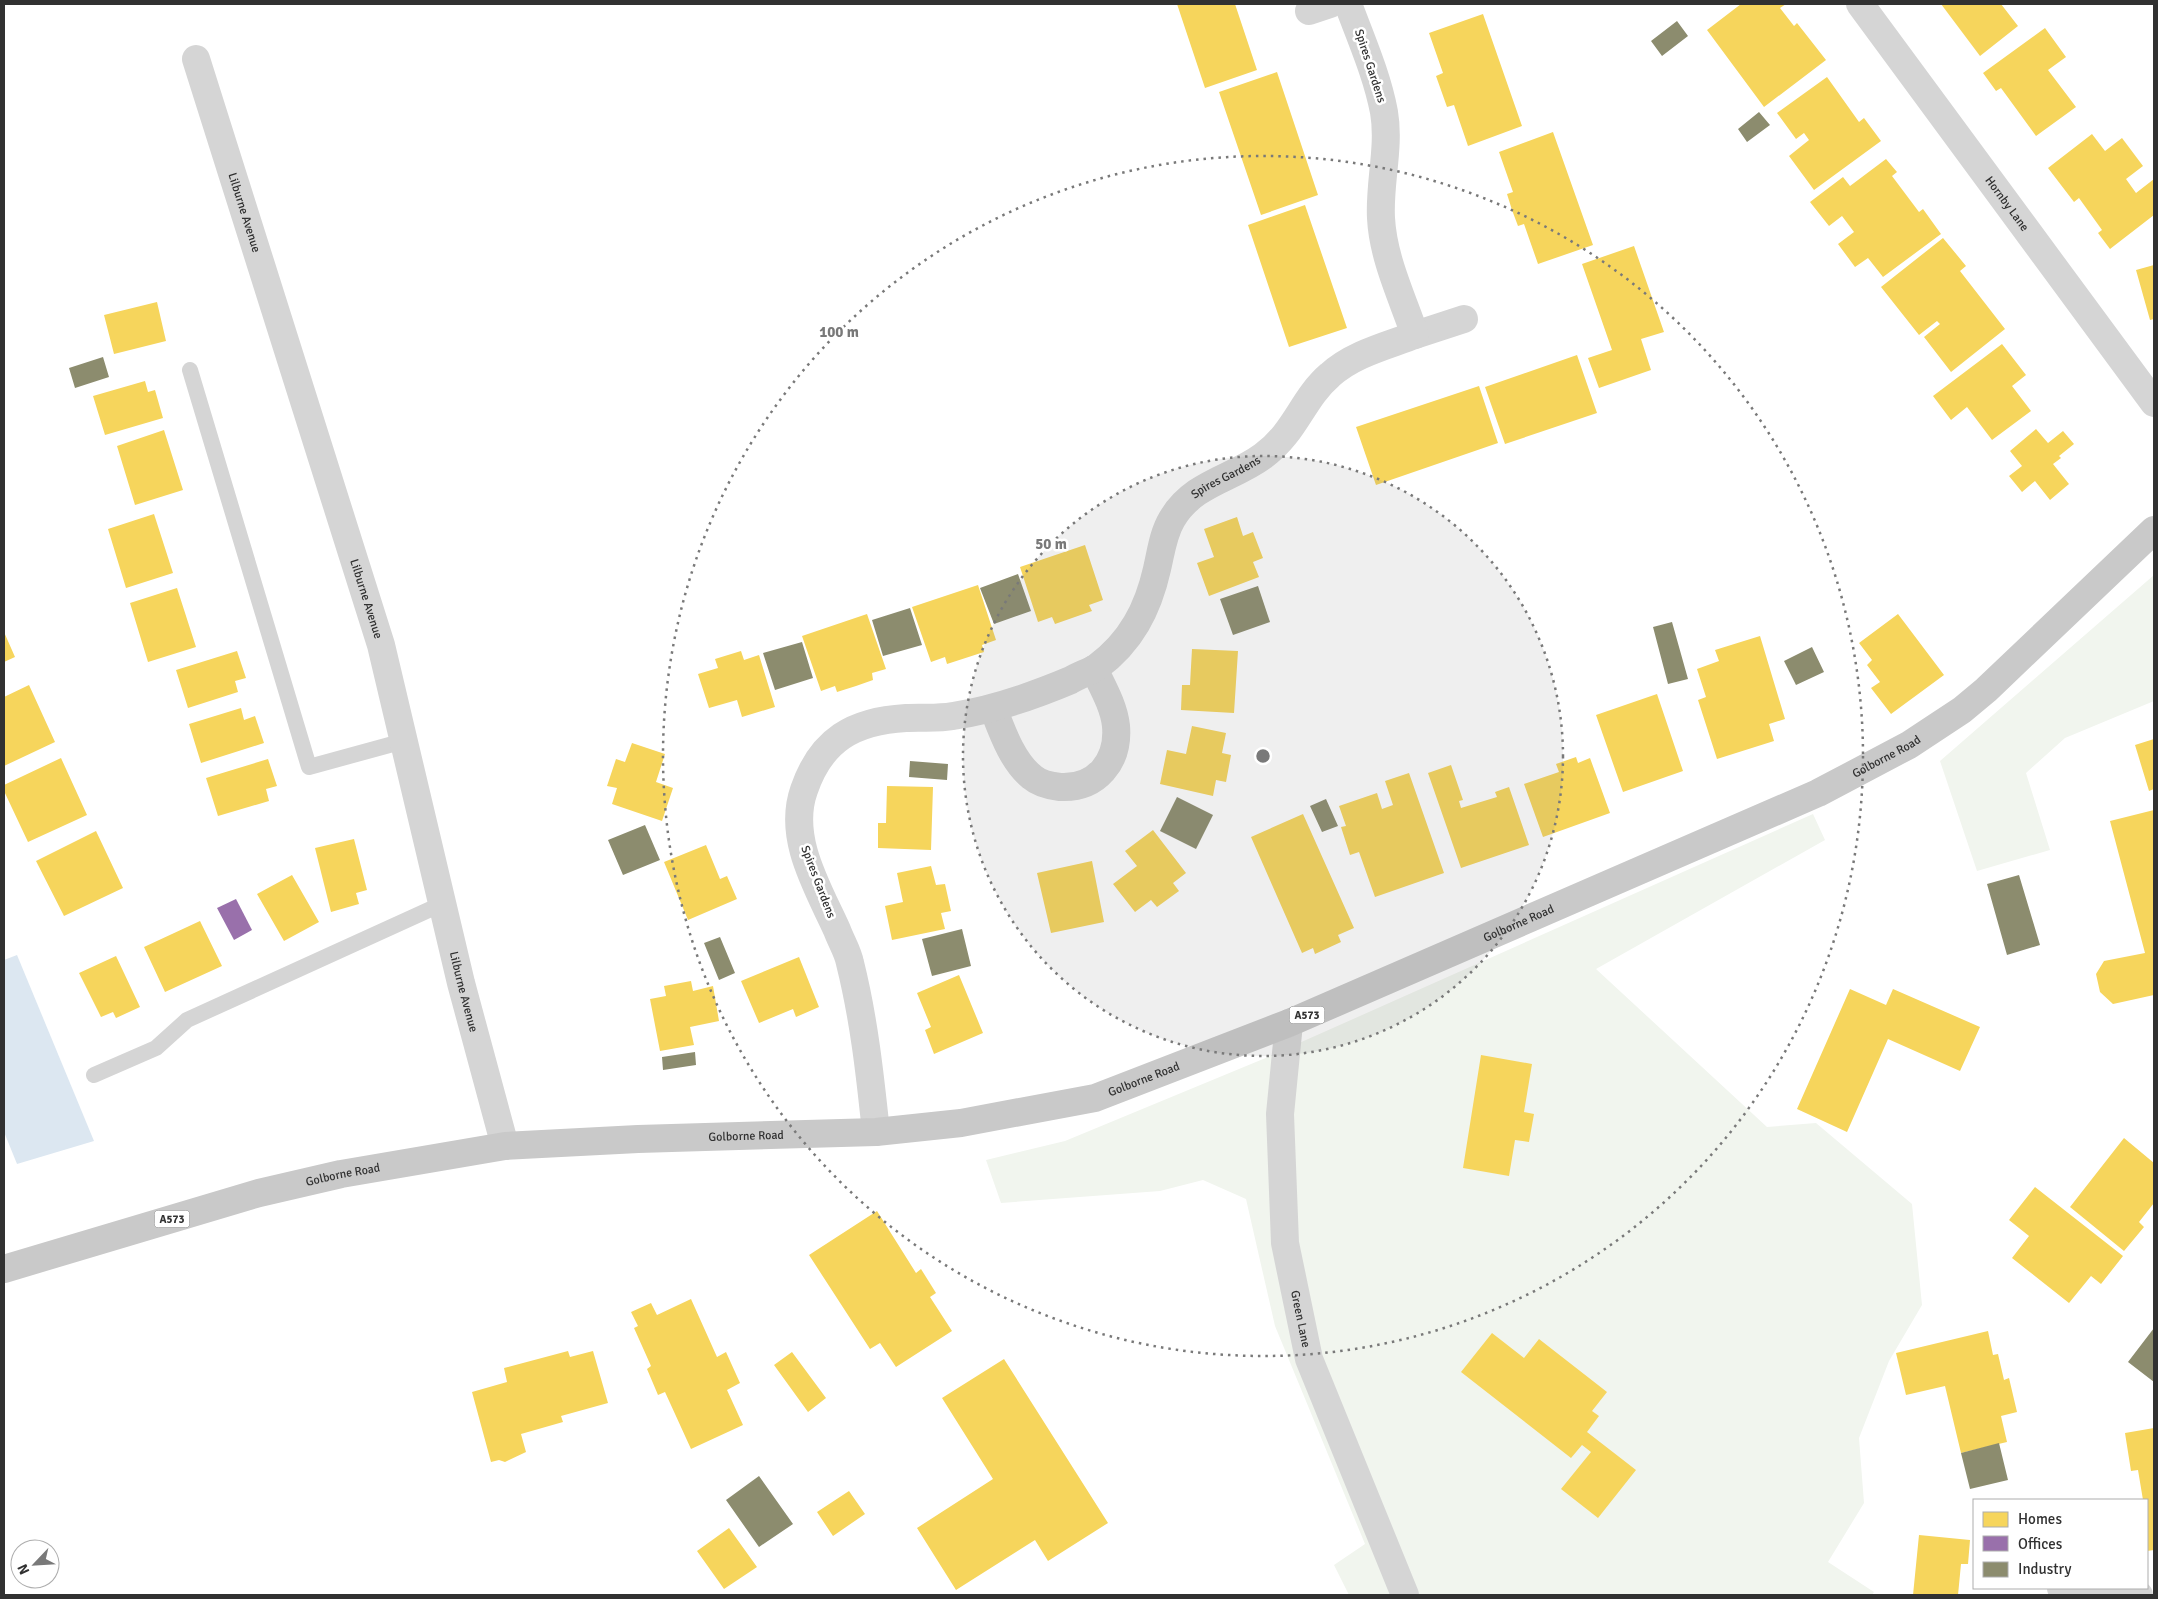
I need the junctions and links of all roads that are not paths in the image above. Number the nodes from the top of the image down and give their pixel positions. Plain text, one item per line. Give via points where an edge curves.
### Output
1 (1348, 4) edge
2 (1860, 4) edge
3 (196, 59) dead end
4 (1464, 319) dead end
5 (1415, 334) junction
6 (190, 370) dead end
7 (2154, 403) edge
8 (2154, 530) edge
9 (1094, 669) junction
10 (993, 708) junction
11 (404, 740) junction
12 (444, 904) junction
13 (1289, 1023) junction
14 (94, 1075) dead end
15 (876, 1132) junction
16 (505, 1146) junction
17 (4, 1270) edge
18 (2072, 1589) edge
19 (1403, 1595) edge
20 (2139, 1595) edge

1 - 5 street, Spires Gardens via 1377,82 1385,114 1381,218 1385,249
2 - 7 street, Hornby Lane
3 - 11 street, Lilburne Avenue via 381,645
4 - 5 street, Spires Gardens
5 - 9 street, Spires Gardens via 1353,358 1330,375 1311,396 1280,442 1260,458 1206,485 1188,498 1172,519 1148,603 1135,628 1117,651
6 - 11 lane via 309,767
8 - 13 main road, Golborne Road / A573 via 1986,690 1909,745 1818,793
9 - 10 street, Spires Gardens via 1043,692
9 - 10 street via 1116,725 1115,746 1108,765 1094,780 1072,788 1050,786 1032,778 1017,760
10 - 15 street, Spires Gardens via 951,717 873,721 855,728 820,755 802,795 799,817 806,858 850,959 868,1055
11 - 12 street, Lilburne Avenue
12 - 14 lane via 187,1020 156,1048
12 - 16 street, Lilburne Avenue via 461,983
13 - 15 main road, Golborne Road / A573 via 1095,1098 961,1123
13 - 19 street, Green Lane via 1280,1114 1285,1243 1309,1359
15 - 16 main road, Golborne Road / A573
16 - 17 main road, Golborne Road / A573 via 341,1174 268,1191
18 - 20 street

